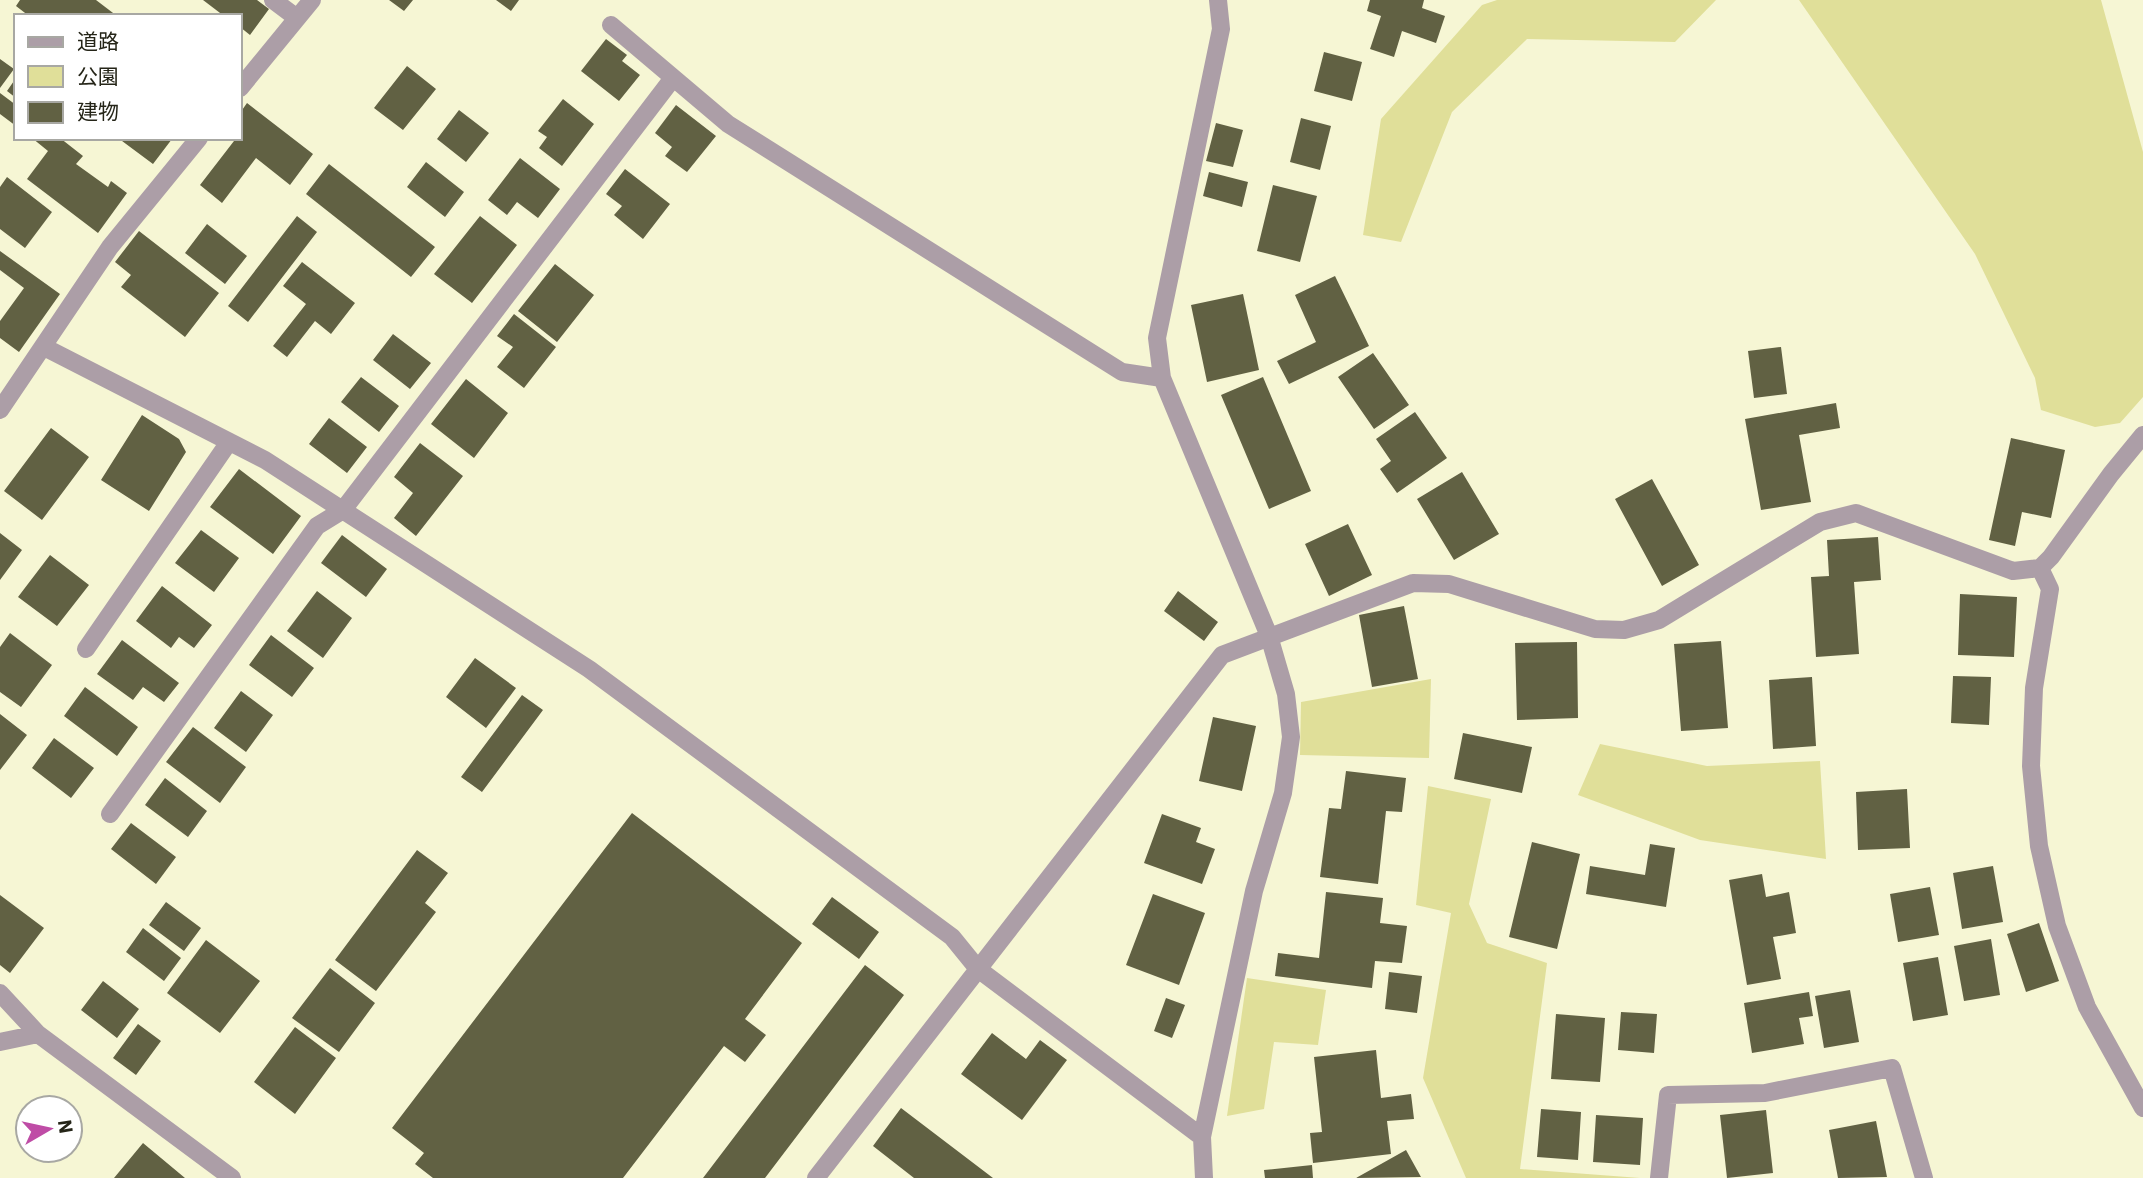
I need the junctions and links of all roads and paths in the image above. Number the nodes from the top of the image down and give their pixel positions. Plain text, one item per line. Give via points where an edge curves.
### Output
1 (273, 0) edge
2 (312, 0) edge
3 (1219, 0) edge
4 (297, 18) junction
5 (611, 25) dead end
6 (673, 78) junction
7 (242, 86) edge
8 (197, 140) edge
9 (44, 347) junction
10 (1162, 378) junction
11 (0, 410) edge
12 (2143, 435) edge
13 (229, 442) junction
14 (344, 510) junction
15 (2040, 568) junction
16 (1269, 636) junction
17 (86, 649) dead end
18 (110, 814) dead end
19 (978, 969) junction
20 (0, 993) edge
21 (38, 1034) junction
22 (0, 1042) edge
23 (2143, 1108) edge
24 (1202, 1137) junction
25 (232, 1178) edge
26 (816, 1178) edge
27 (1204, 1178) edge
28 (1659, 1178) edge
29 (1924, 1178) edge

1 - 4 street
2 - 4 street
3 - 10 street via 1221,29 1157,338
4 - 7 street
5 - 6 street
6 - 10 street via 728,124 1122,372
6 - 14 street
8 - 9 street via 110,247
9 - 11 street
9 - 13 street
10 - 16 street
12 - 15 street
13 - 14 street
13 - 17 street
14 - 18 street via 317,526
14 - 19 street via 589,669 952,937
15 - 16 street via 2013,571 1856,513 1820,522 1659,621 1624,630 1595,629 1449,584 1413,583
15 - 23 street via 2050,589 2034,688 2031,766 2039,846 2057,926 2087,1007
16 - 19 street via 1223,655
16 - 24 street via 1286,694 1291,737 1283,793 1254,891
19 - 24 street
19 - 26 street
20 - 21 street
21 - 22 street
21 - 25 street
24 - 27 street
28 - 29 street via 1668,1095 1765,1093 1892,1068

